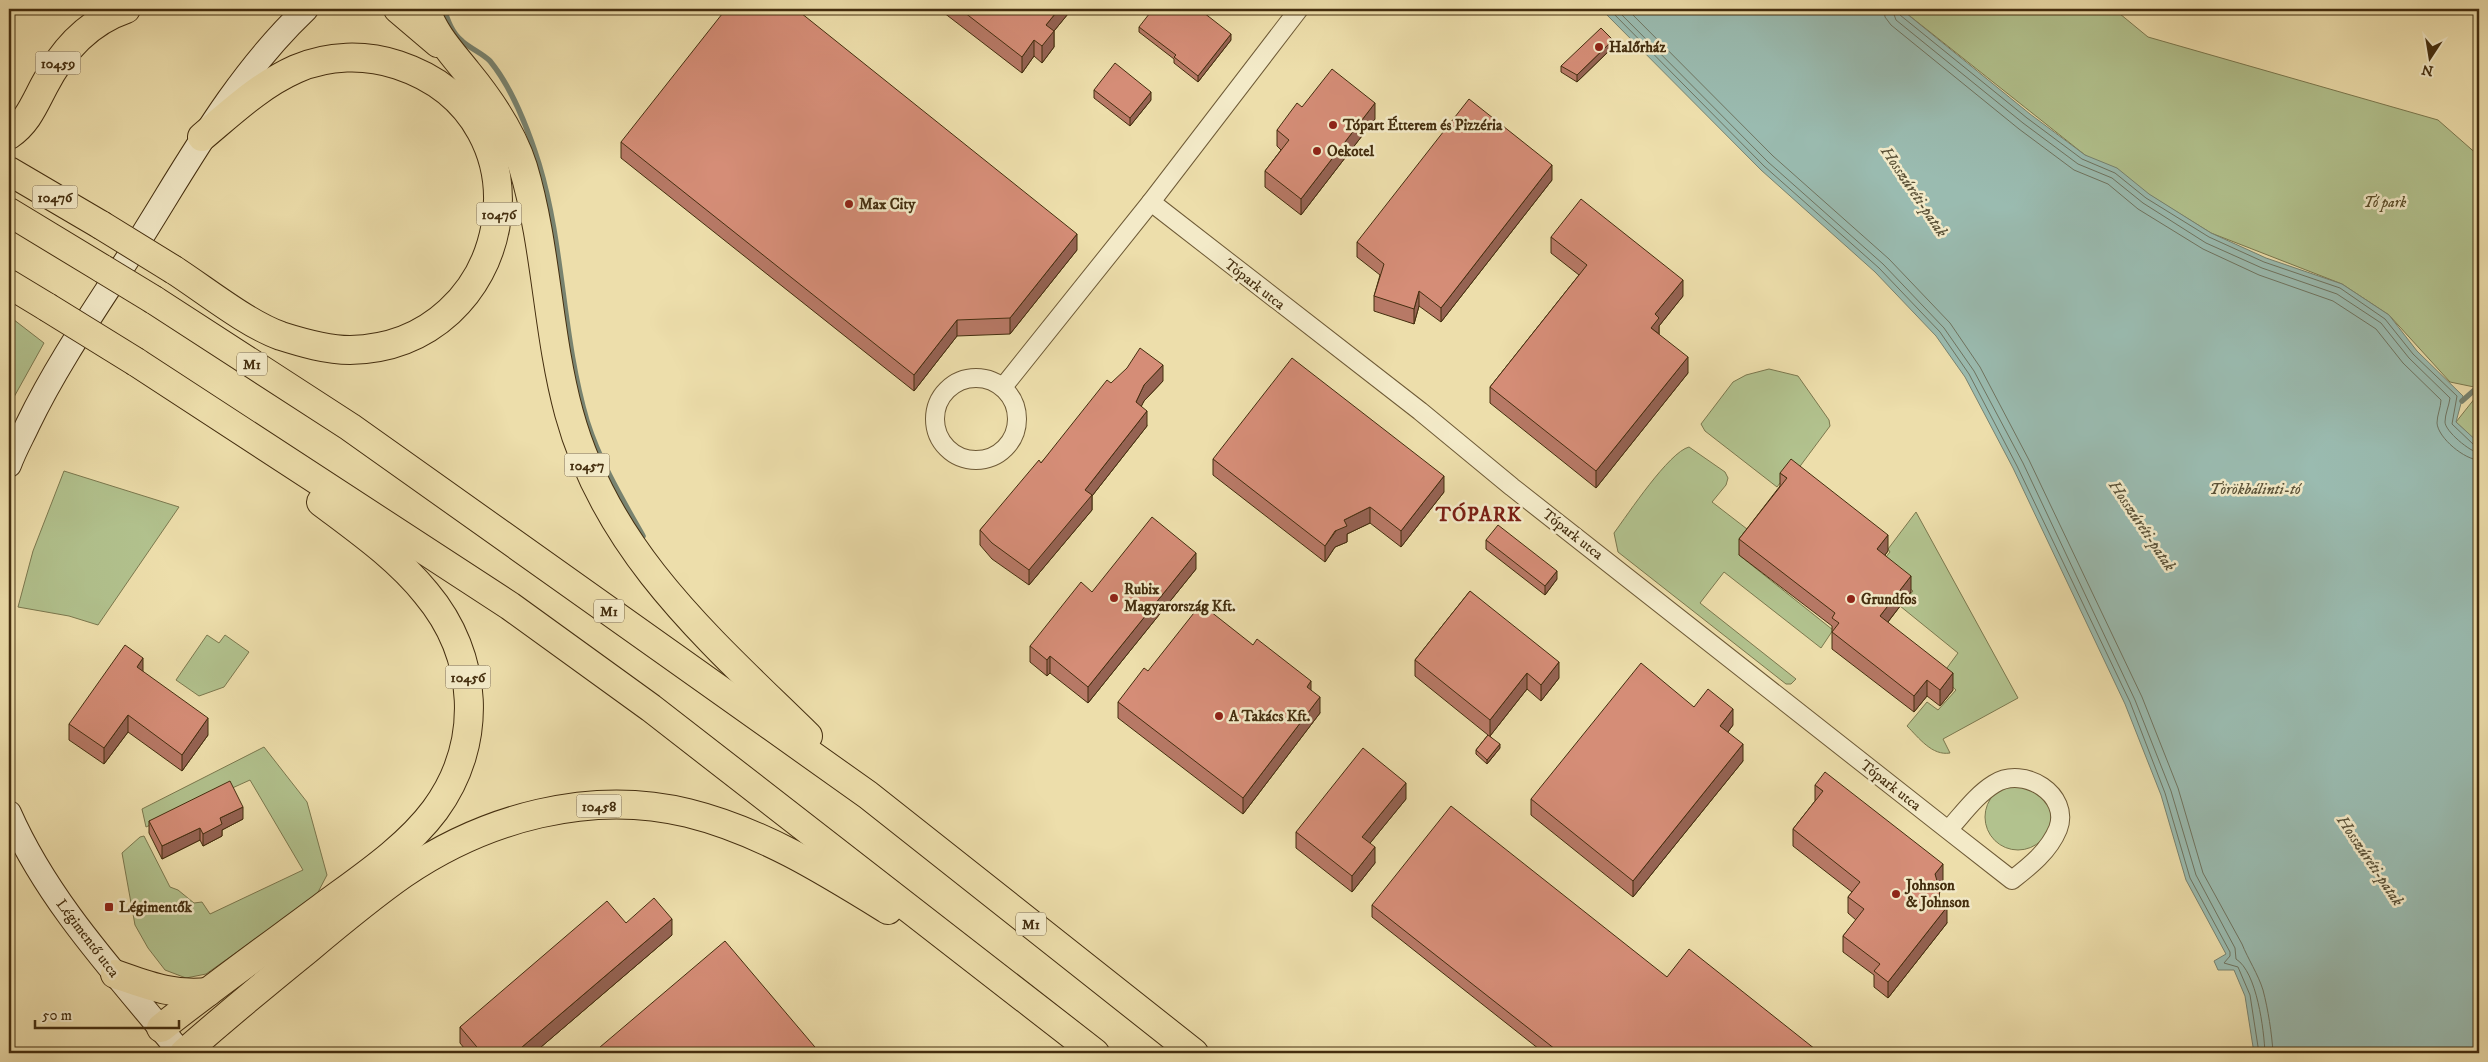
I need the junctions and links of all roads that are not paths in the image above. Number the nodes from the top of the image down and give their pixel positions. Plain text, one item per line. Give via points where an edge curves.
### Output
1 (126, 9) edge
2 (306, 9) edge
3 (398, 9) edge
4 (426, 9) edge
5 (1299, 9) edge
6 (454, 57) junction
7 (9, 136) edge
8 (202, 137) junction
9 (9, 171) edge
10 (1151, 202) junction
11 (9, 212) edge
12 (9, 284) edge
13 (166, 381) junction
14 (1003, 387) junction
15 (9, 465) edge
16 (868, 794) junction
17 (9, 813) edge
18 (1948, 830) junction
19 (115, 974) junction
20 (1001, 978) junction
21 (208, 992) junction
22 (220, 1021) junction
23 (161, 1028) junction
24 (183, 1053) edge
25 (210, 1053) edge
26 (1095, 1053) edge
27 (1194, 1053) edge

1 - 7 highway, 10459 via 101,21 66,50 30,114
2 - 8 main road via 260,56
3 - 6 highway, 10457
4 - 6 highway, 10457
5 - 10 street
6 - 16 highway, 10457 via 508,132 523,166 569,412 582,453 611,515 633,550 688,619
8 - 9 highway, 10476, bridge via 256,92 298,68 322,60 347,57 390,62 409,69 445,90 471,115 490,150 498,192 496,229 485,263 460,300 415,335 366,348 325,347 278,335 253,322 174,270
8 - 15 main road via 48,387
10 - 14 street
10 - 18 street, Tópark utca
11 - 16 highway, M1, bridge via 154,300 350,427
12 - 13 highway, bridge
13 - 20 highway via 510,606 651,708
13 - 21 highway, 10456 via 402,566 427,593 452,632 465,664 469,695 468,722 457,767 436,809 422,825 356,882
14 - 14 street via 982,378 960,380 942,394 934,416 939,438 951,452 968,460 986,459 1002,451 1014,437 1018,419 1014,401
16 - 27 highway, M1
17 - 19 main road, Légimentő utca via 33,862 78,928
18 - 18 street, Tópark utca via 2012,880 2045,851 2058,828 2059,816 2056,803 2039,783 2010,777 1994,783
19 - 21 highway via 187,994
19 - 23 main road, Légimentő utca
20 - 22 highway, 10458 via 826,872 750,834 687,813 609,805 521,818 489,828 448,848 404,873 369,899
20 - 26 highway
21 - 23 highway, 10456
22 - 24 highway, 10458
22 - 25 highway
23 - 24 main road, Légimentő utca

